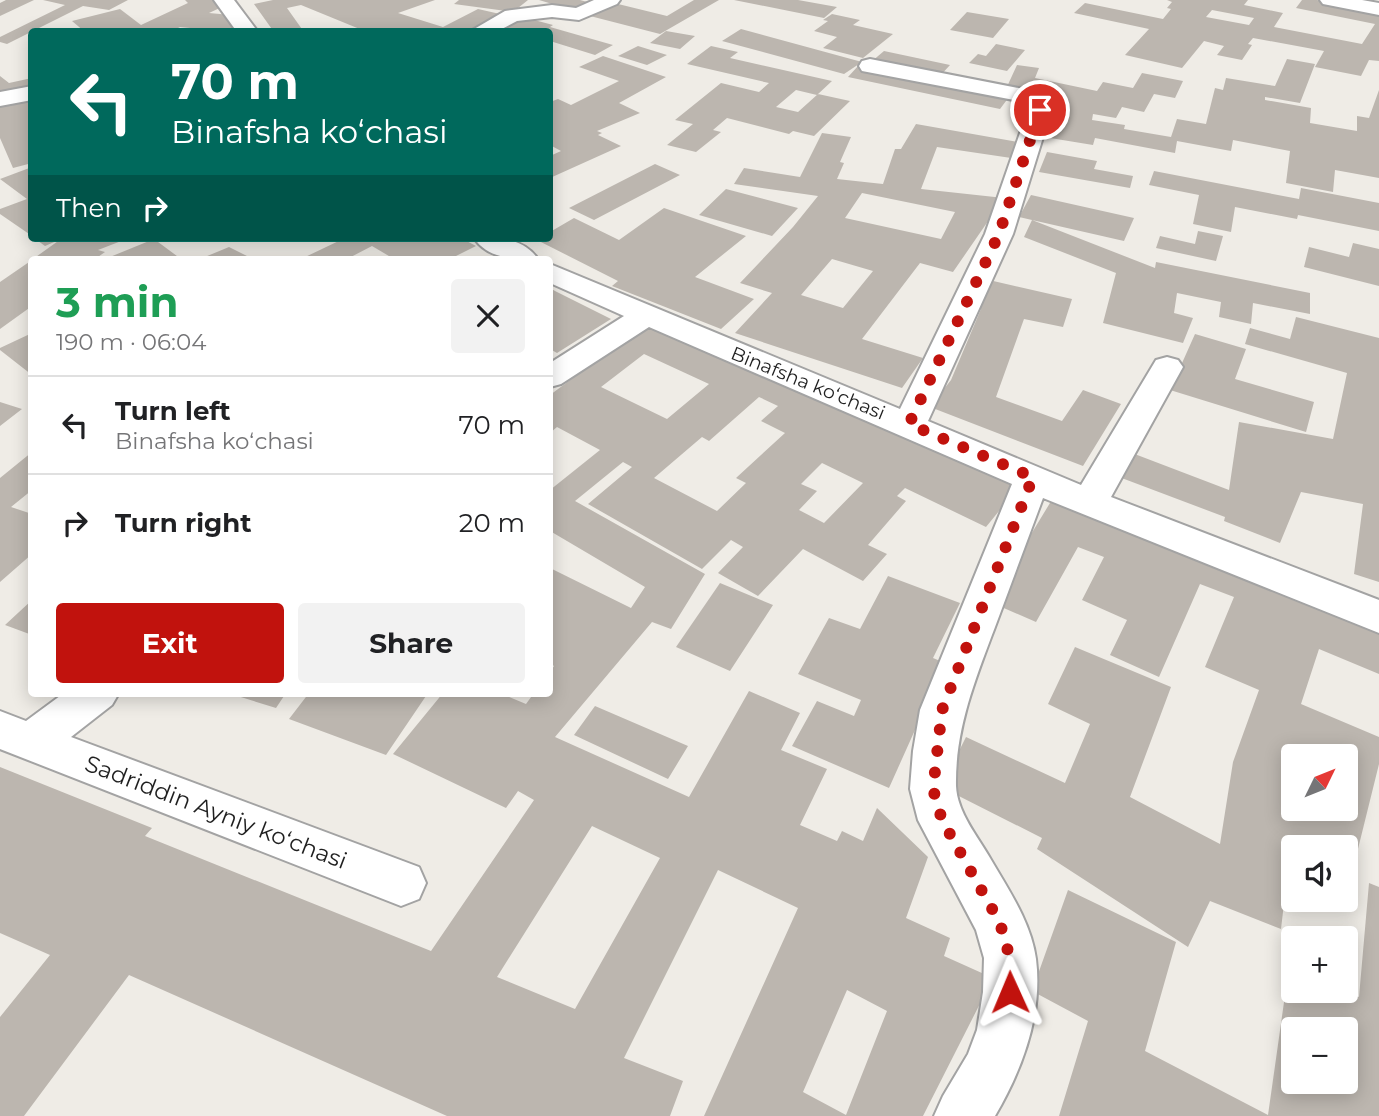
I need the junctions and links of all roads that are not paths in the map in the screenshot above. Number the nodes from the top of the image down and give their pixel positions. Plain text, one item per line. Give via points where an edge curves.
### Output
1 (224, 0) edge
2 (610, 0) edge
3 (1330, 0) edge
4 (1379, 9) edge
5 (245, 28) edge
6 (487, 28) edge
7 (870, 66) dead end
8 (28, 94) edge
9 (0, 100) edge
10 (553, 274) edge
11 (645, 316) junction
12 (1167, 367) dead end
13 (553, 375) edge
14 (909, 424) junction
15 (1033, 477) junction
16 (1089, 503) junction
17 (1379, 618) edge
18 (89, 697) edge
19 (15, 736) edge
20 (401, 883) dead end
21 (963, 1116) edge

1 - 5 street
2 - 6 street via 579,14 512,15
3 - 4 street
7 - 14 street via 1031,97 1041,105 999,234
8 - 9 street
10 - 11 street, Binafsha koʻchasi
11 - 13 street
11 - 14 street, Binafsha koʻchasi
12 - 16 street
14 - 15 street, Binafsha koʻchasi
15 - 16 street, Binafsha koʻchasi
15 - 21 street via 942,710 936,751 933,789 942,820 1000,923 1010,958 1004,1030 991,1069
16 - 17 street, Binafsha koʻchasi
18 - 19 street, Sadriddin Ayniy koʻchasi
19 - 20 street, Sadriddin Ayniy koʻchasi

